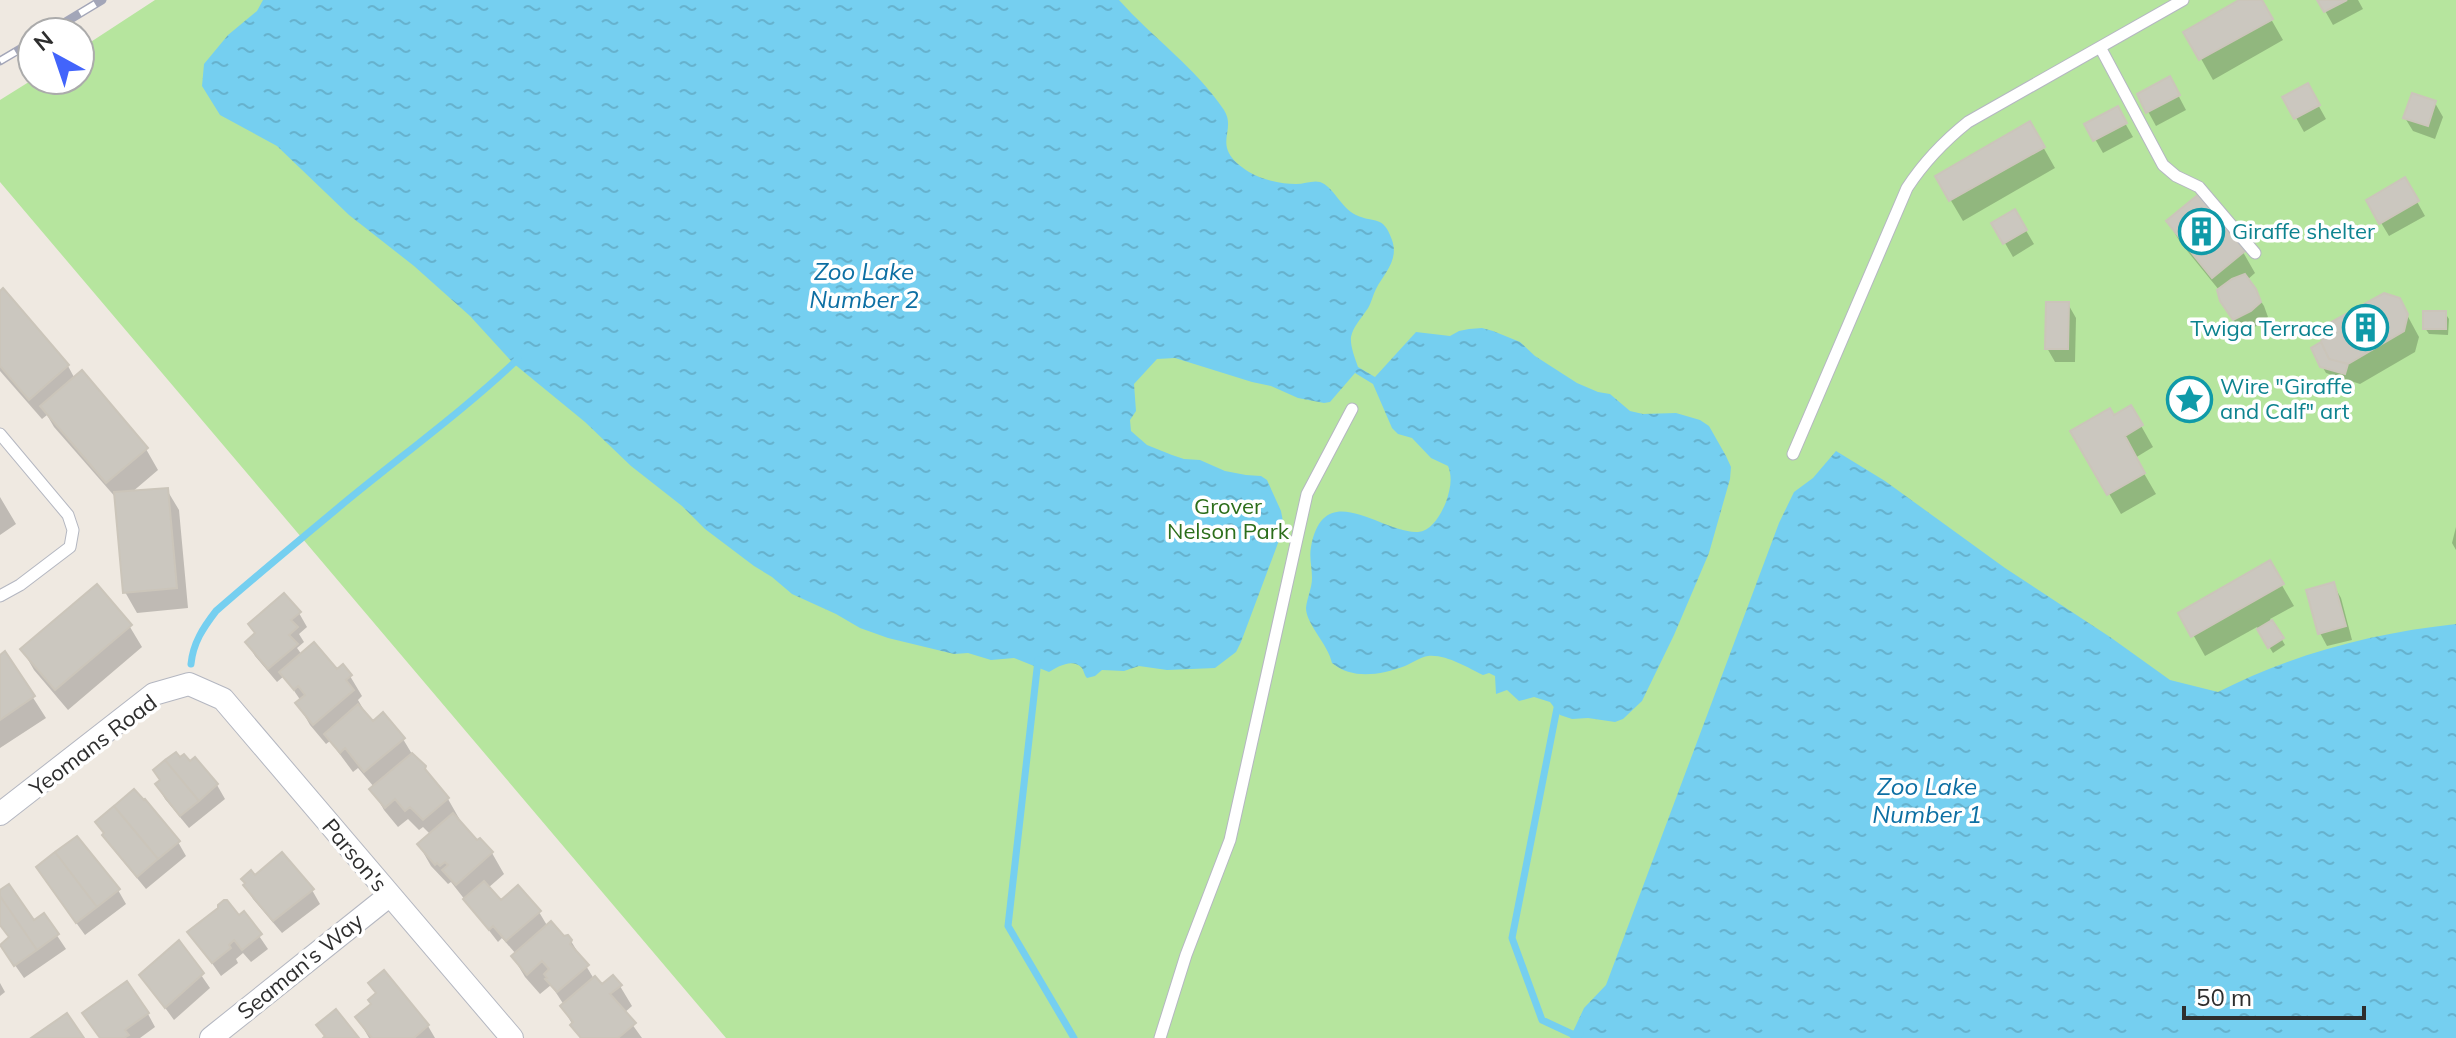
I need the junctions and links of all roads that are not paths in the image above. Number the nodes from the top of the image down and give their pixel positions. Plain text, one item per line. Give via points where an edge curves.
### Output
1 (2183, 0) edge
2 (2100, 47) junction
3 (2255, 253) dead end
4 (1352, 409) dead end
5 (0, 434) edge
6 (1793, 454) dead end
7 (0, 596) edge
8 (189, 684) joint
9 (0, 814) edge
10 (390, 895) junction
11 (211, 1038) edge
12 (512, 1038) edge
13 (1160, 1038) edge

1 - 2 lane
2 - 3 lane via 2163,165 2199,187
2 - 6 lane via 1968,122 1922,165 1907,188
4 - 13 lane via 1307,494 1230,840
5 - 7 lane via 68,515 73,530 70,547
8 - 9 street, Yeomans Road via 154,694
8 - 10 street, Parson's via 223,699
10 - 11 street, Seaman's Way
10 - 12 street, Parson's

